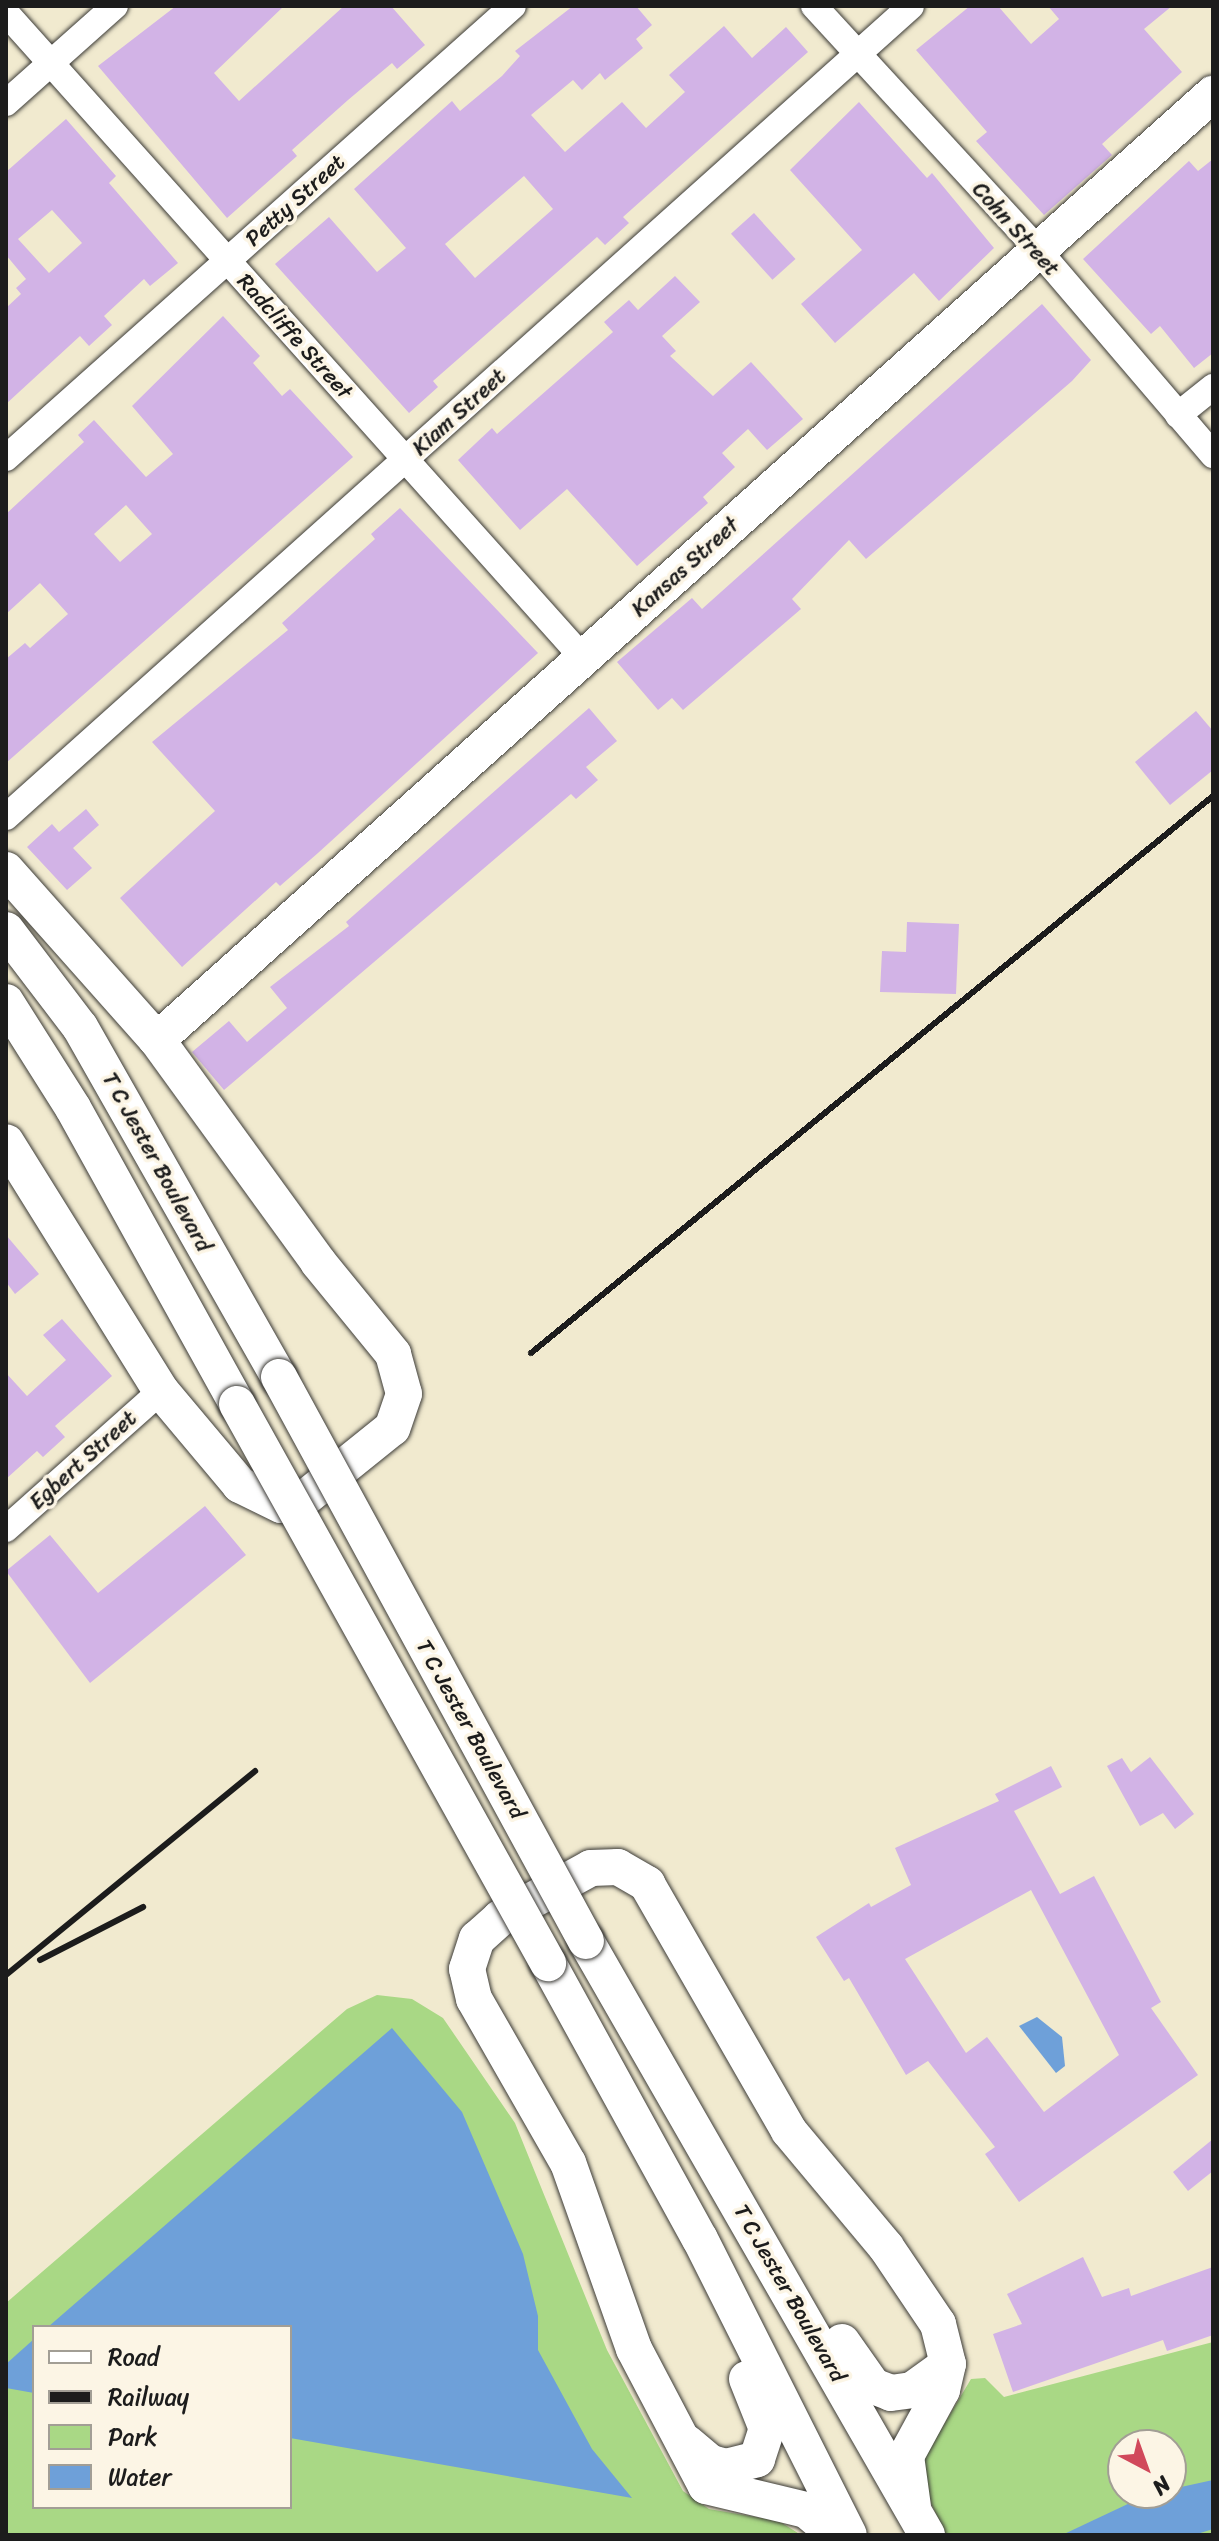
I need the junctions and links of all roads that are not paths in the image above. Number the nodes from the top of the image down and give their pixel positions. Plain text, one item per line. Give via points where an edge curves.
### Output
1 (115, 6) edge
2 (513, 6) edge
3 (814, 6) edge
4 (911, 6) edge
5 (6, 13) edge
6 (857, 54) junction
7 (51, 63) junction
8 (1213, 94) edge
9 (6, 103) edge
10 (1038, 250) junction
11 (227, 260) junction
12 (1213, 387) edge
13 (1178, 415) junction
14 (1213, 455) edge
15 (6, 458) edge
16 (406, 460) junction
17 (584, 659) junction
18 (6, 817) edge
19 (6, 870) edge
20 (6, 930) edge
21 (6, 1002) edge
22 (157, 1040) junction
23 (10, 1161) edge
24 (161, 1391) junction
25 (6, 1529) edge
26 (736, 2199) junction
27 (700, 2239) junction
28 (948, 2364) junction
29 (675, 2434) junction
30 (920, 2521) edge
31 (836, 2535) edge
32 (849, 2535) edge

1 - 7 street
2 - 11 street, Petty Street
3 - 6 street, Cohn Street
4 - 6 street, Kiam Street
5 - 7 street, Radcliffe Street
6 - 10 street, Cohn Street
6 - 16 street, Kiam Street
7 - 9 street
7 - 11 street, Radcliffe Street
8 - 10 main road, Kansas Street
10 - 13 street, Cohn Street
10 - 17 main road, Kansas Street
11 - 15 street, Petty Street
11 - 16 street, Radcliffe Street
12 - 13 street
13 - 14 street, Cohn Street
16 - 17 street, Radcliffe Street
16 - 18 street, Kiam Street
17 - 22 main road, Kansas Street
19 - 22 main road
20 - 26 main road, T C Jester Boulevard, bridge via 80,1027 279,1377 586,1941
21 - 27 main road, T C Jester Boulevard, bridge via 73,1108
22 - 24 main road via 318,1262 393,1354 404,1394 392,1428 290,1506 240,1485
23 - 24 main road
24 - 25 street, Egbert Street
26 - 28 main road via 810,2290 873,2386 891,2393 912,2390
26 - 30 main road, T C Jester Boulevard
27 - 29 main road via 707,2289 760,2406 766,2439 757,2459 726,2467 711,2463
27 - 32 main road, T C Jester Boulevard
28 - 29 main road via 938,2324 886,2247 789,2131 653,1892 630,1871 591,1868 488,1928 471,1948 468,1978 485,2020 568,2163 634,2349
28 - 30 main road via 942,2390 906,2456
29 - 31 main road via 706,2486 806,2510

